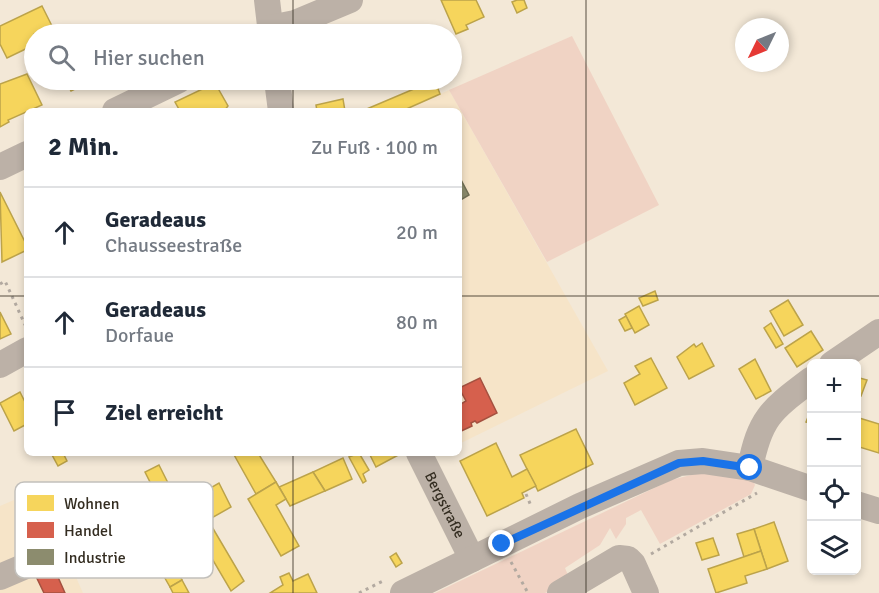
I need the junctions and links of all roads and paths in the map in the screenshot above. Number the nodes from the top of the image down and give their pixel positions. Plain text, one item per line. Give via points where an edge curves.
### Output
1 (267, 0) edge
2 (350, 0) edge
3 (270, 24) edge
4 (292, 24) edge
5 (158, 90) edge
6 (278, 90) edge
7 (121, 108) edge
8 (281, 108) edge
9 (24, 155) edge
10 (0, 167) edge
11 (0, 284) edge
12 (24, 323) edge
13 (879, 332) edge
14 (24, 352) edge
15 (838, 359) edge
16 (0, 365) edge
17 (807, 383) edge
18 (420, 456) edge
19 (756, 470) junction
20 (807, 487) edge
21 (526, 494) dead end
22 (861, 506) edge
23 (533, 508) dead end
24 (879, 511) edge
25 (472, 559) junction
26 (510, 560) dead end
27 (633, 564) junction
28 (15, 571) edge
29 (0, 577) edge
30 (403, 593) edge
31 (528, 593) edge
32 (560, 593) edge
33 (645, 593) edge

1 - 3 street
2 - 4 street
5 - 7 street
6 - 8 street
9 - 10 street
11 - 12 path via 5,281
13 - 15 street
14 - 16 street
17 - 19 street via 766,418 755,443
18 - 25 street, Bergstraße
19 - 20 street
19 - 25 street via 701,461 667,467
19 - 27 path via 756,495
21 - 23 path
22 - 24 street
25 - 30 street
26 - 31 path
27 - 32 street via 619,558
27 - 33 street
28 - 29 street

